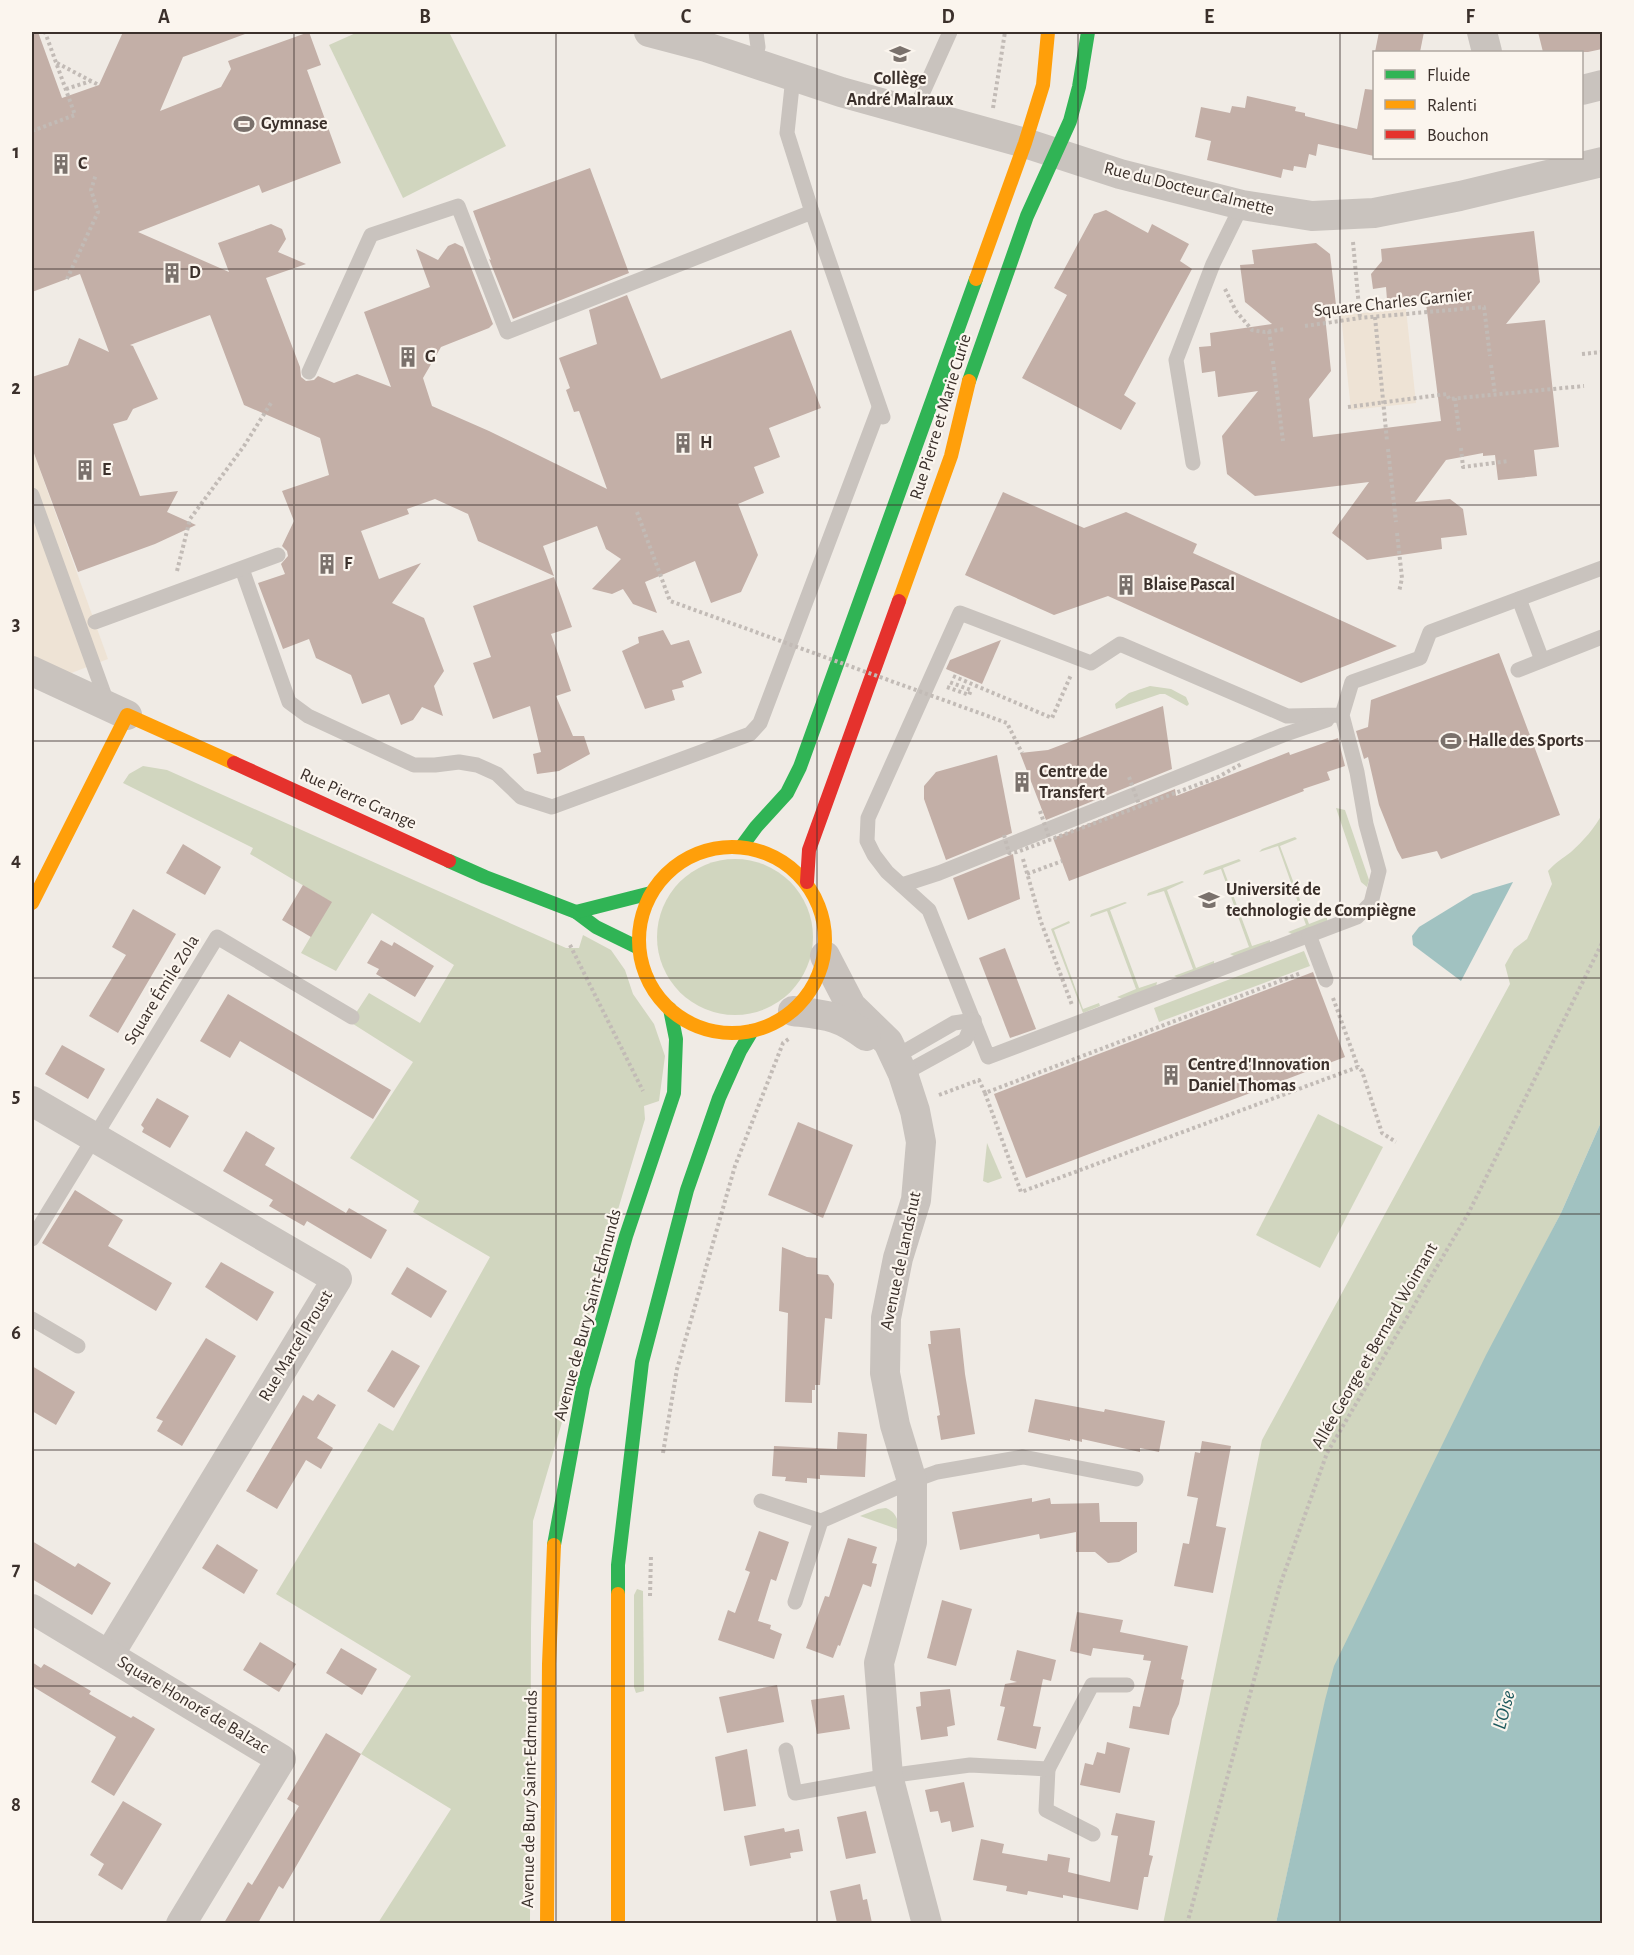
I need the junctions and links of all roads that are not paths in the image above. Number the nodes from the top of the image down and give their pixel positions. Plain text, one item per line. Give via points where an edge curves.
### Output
1 (649, 32) edge
2 (756, 32) edge
3 (950, 32) edge
4 (1048, 32) edge
5 (1088, 32) edge
6 (1482, 32) edge
7 (1487, 51) edge
8 (754, 62) junction
9 (793, 77) junction
10 (1602, 85) edge
11 (1583, 90) edge
12 (914, 112) junction
13 (1025, 143) junction
14 (1056, 154) junction
15 (1602, 162) edge
16 (1515, 170) edge
17 (1242, 205) junction
18 (812, 212) junction
19 (309, 372) dead end
20 (1193, 463) dead end
21 (32, 495) edge
22 (278, 555) dead end
23 (1602, 567) edge
24 (242, 568) junction
25 (1518, 599) junction
26 (95, 622) dead end
27 (1602, 637) edge
28 (1542, 660) junction
29 (1518, 670) dead end
30 (32, 671) edge
31 (118, 710) junction
32 (1342, 715) junction
33 (742, 846) junction
34 (807, 882) junction
35 (902, 885) junction
36 (651, 893) junction
37 (32, 903) edge
38 (576, 912) junction
39 (1309, 935) junction
40 (639, 948) junction
41 (825, 956) junction
42 (1323, 973) road end
43 (670, 1010) junction
44 (352, 1017) dead end
45 (974, 1020) junction
46 (796, 1022) junction
47 (752, 1031) junction
48 (899, 1066) junction
49 (32, 1101) edge
50 (95, 1136) junction
51 (32, 1239) edge
52 (32, 1319) edge
53 (78, 1346) dead end
54 (1136, 1479) dead end
55 (912, 1481) junction
56 (761, 1501) dead end
57 (821, 1521) junction
58 (795, 1602) dead end
59 (32, 1609) edge
60 (109, 1655) junction
61 (1127, 1685) dead end
62 (786, 1750) dead end
63 (1048, 1769) junction
64 (888, 1776) junction
65 (1093, 1834) dead end
66 (181, 1923) edge
67 (547, 1923) edge
68 (618, 1923) edge
69 (927, 1923) edge

1 - 8 street, Rue du Docteur Calmette
2 - 8 lane
3 - 12 lane
4 - 13 main road, Rue Pierre et Marie Curie via 1043,85
5 - 14 main road, Rue Pierre et Marie Curie via 1071,121
6 - 7 street
8 - 9 street, Rue du Docteur Calmette
9 - 12 street, Rue du Docteur Calmette
9 - 18 lane via 787,133
10 - 11 street
12 - 13 street, Rue du Docteur Calmette
13 - 14 street, Rue du Docteur Calmette
13 - 33 main road, Rue Pierre et Marie Curie via 800,767 787,793
14 - 17 street, Rue du Docteur Calmette
14 - 34 main road, Rue Pierre et Marie Curie via 1027,216 970,375 951,456 809,850
15 - 16 street, Rue du Docteur Calmette
16 - 17 street, Rue du Docteur Calmette via 1460,196 1374,213 1312,216
17 - 20 lane via 1213,264 1176,360
18 - 19 lane via 507,332 458,206 371,235
18 - 24 lane via 882,415 760,723 750,734 552,807 521,796 497,774 477,765 414,765 308,716 290,702
21 - 31 lane
22 - 24 lane
23 - 25 lane
24 - 26 lane
25 - 28 lane
25 - 32 lane via 1430,632 1420,658 1352,682
27 - 28 lane
28 - 29 lane
30 - 31 street
31 - 37 main road
31 - 38 main road, Rue Pierre Grange via 485,877
32 - 35 lane via 1011,838
32 - 35 lane via 1287,716 1120,644 1091,663 960,613 868,819 867,841 887,872
32 - 39 lane via 1379,871 1371,903 1357,917
33 - 34 main road via 767,852
33 - 36 main road via 715,847 689,856 667,872
34 - 41 main road via 820,905 826,930
35 - 45 lane via 929,910
36 - 38 main road
36 - 40 main road via 640,920
38 - 40 main road, Rue Pierre Grange via 596,927
39 - 42 lane
39 - 45 lane via 988,1057
40 - 43 main road via 654,992
41 - 46 main road
41 - 48 street, Avenue de Landshut via 851,1006 888,1042
43 - 47 main road via 694,1026 723,1033
43 - 67 main road, Avenue de Bury Saint-Edmunds via 676,1039 674,1093 626,1236 583,1387 554,1535
44 - 50 lane, Square Émile Zola via 217,937
45 - 48 lane via 965,1040
46 - 47 main road
46 - 48 street via 815,1013 844,1019
47 - 68 main road via 719,1098 691,1180 642,1362 618,1565
48 - 55 street, Avenue de Landshut via 921,1142 916,1200 898,1258 886,1318 885,1373
49 - 50 street, Rue Marcel Proust
50 - 51 lane
50 - 60 street, Rue Marcel Proust via 337,1279
52 - 53 lane
54 - 55 lane via 1023,1457 937,1472
55 - 57 lane
55 - 64 street, Avenue de Landshut via 912,1542 879,1663
56 - 57 lane
57 - 58 lane
59 - 60 street, Square Honoré de Balzac
60 - 66 street, Square Honoré de Balzac via 281,1759
61 - 63 lane via 1092,1685
62 - 64 lane via 795,1794
63 - 64 lane via 970,1765
63 - 65 lane via 1046,1810
64 - 69 street, Avenue de Landshut

